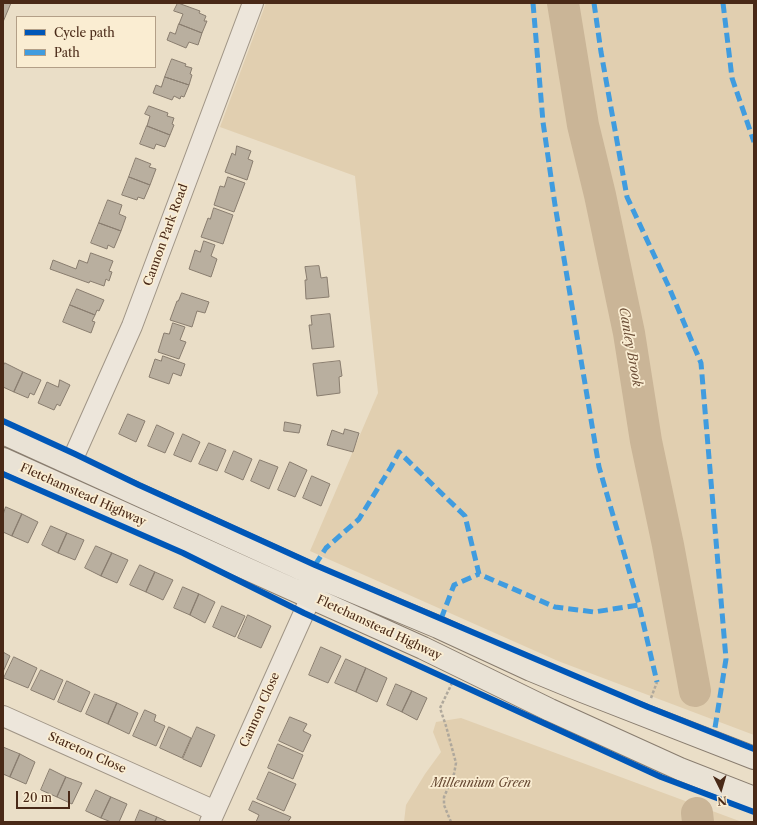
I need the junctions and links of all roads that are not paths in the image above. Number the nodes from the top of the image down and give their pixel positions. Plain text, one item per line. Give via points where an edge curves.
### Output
1 (253, 3) edge
2 (3, 433) edge
3 (3, 459) edge
4 (71, 463) junction
5 (311, 597) junction
6 (3, 716) edge
7 (754, 758) edge
8 (754, 798) edge
9 (212, 816) edge

1 - 4 street, Cannon Park Road via 132,326
2 - 4 highway, Fletchamstead Highway
3 - 5 highway, Fletchamstead Highway
4 - 7 highway, Fletchamstead Highway via 323,579 438,627 531,670
5 - 8 highway, Fletchamstead Highway via 680,769
5 - 9 street, Cannon Close
6 - 9 street, Stareton Close

